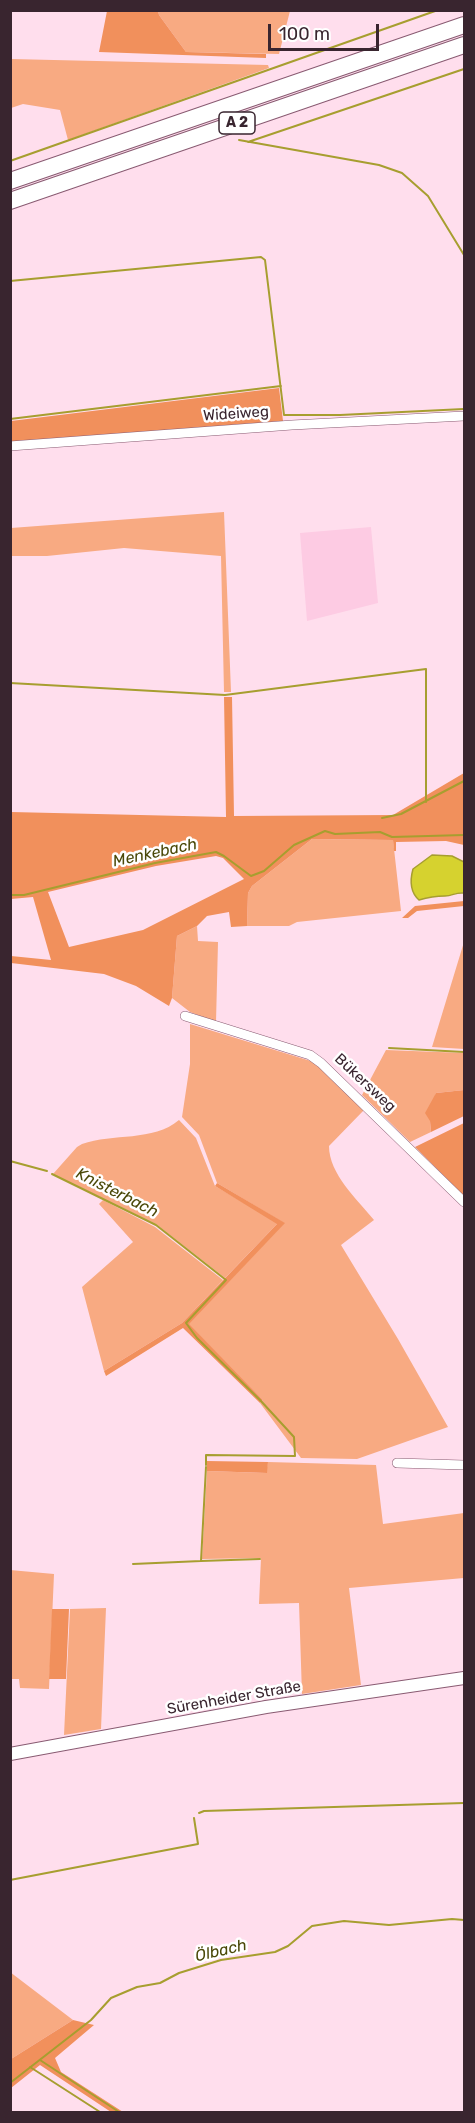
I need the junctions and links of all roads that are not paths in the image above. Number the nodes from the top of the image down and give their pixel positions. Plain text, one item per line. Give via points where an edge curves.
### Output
1 (465, 25) edge
2 (465, 45) edge
3 (10, 181) edge
4 (10, 201) edge
5 (465, 416) edge
6 (10, 446) edge
7 (185, 1016) dead end
8 (465, 1202) edge
9 (398, 1463) dead end
10 (465, 1465) edge
11 (465, 1678) edge
12 (10, 1754) edge

1 - 3 highway, A 2
2 - 4 highway, A 2
5 - 6 street, Wideiweg via 292,424
7 - 8 street, Bükersweg via 310,1055 330,1069
9 - 10 street
11 - 12 main road, Sürenheider Straße via 266,1707

